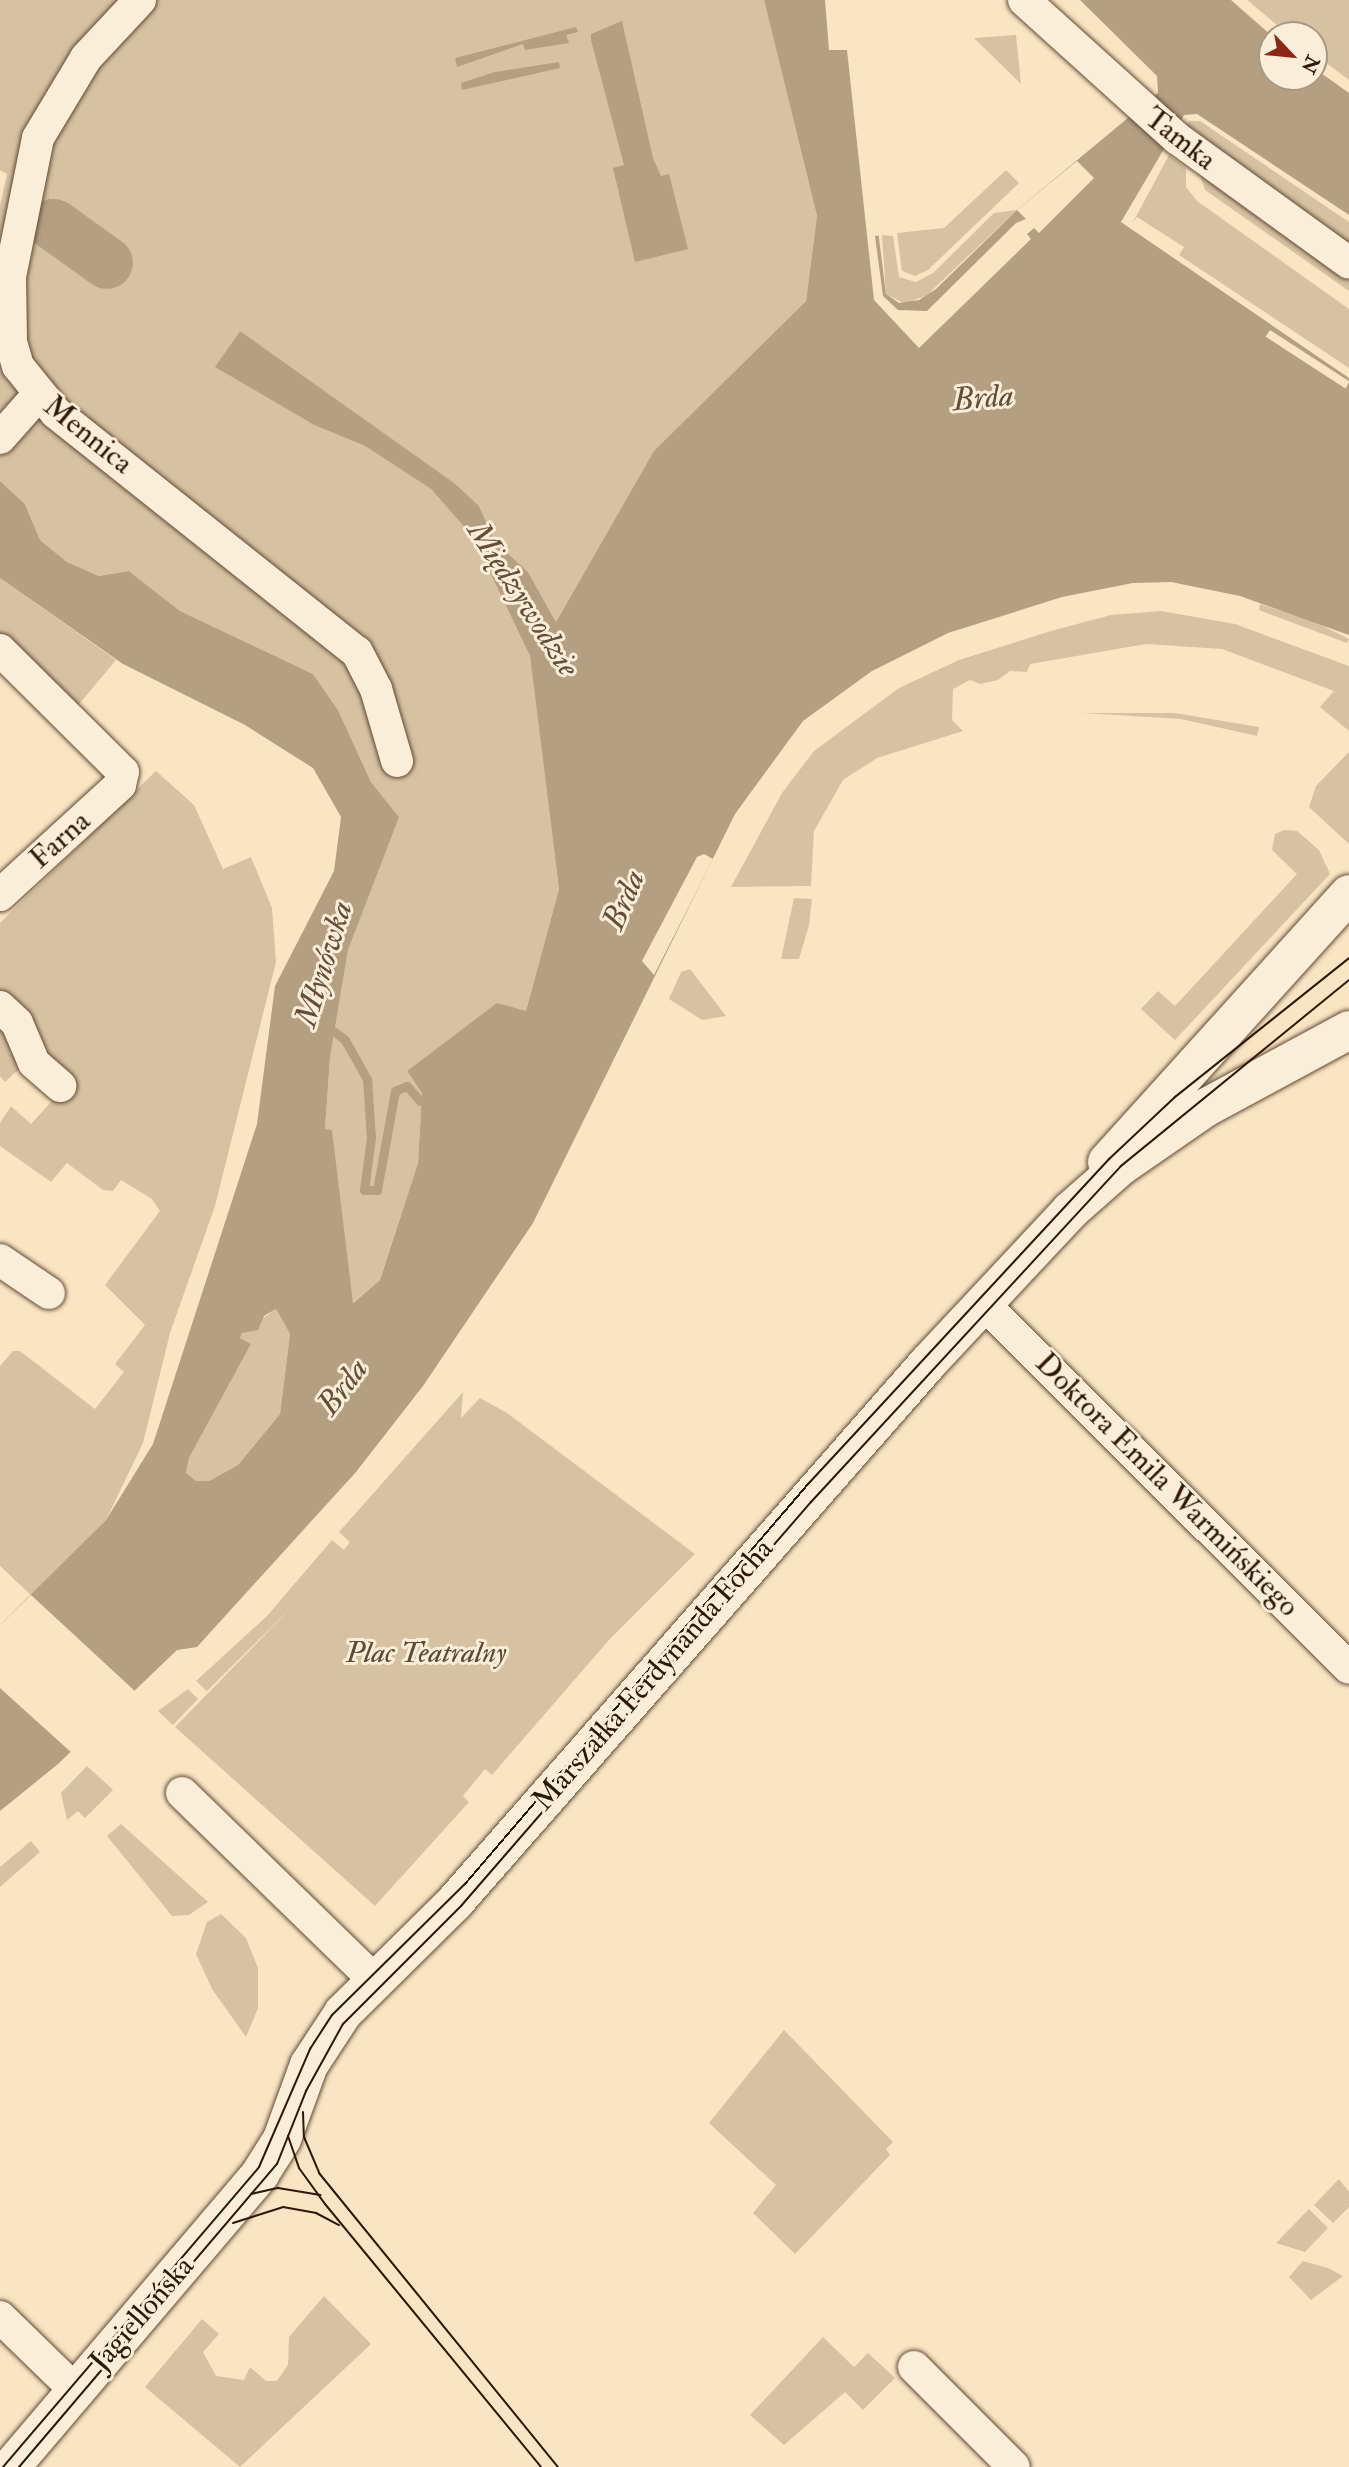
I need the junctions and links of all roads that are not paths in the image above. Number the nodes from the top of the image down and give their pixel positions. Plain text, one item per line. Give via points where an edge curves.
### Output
1 (140, 0) edge
2 (1024, 0) edge
3 (1349, 263) edge
4 (38, 395) junction
5 (0, 438) edge
6 (0, 650) edge
7 (397, 761) dead end
8 (2, 889) edge
9 (1349, 894) edge
10 (0, 1007) edge
11 (1349, 1030) edge
12 (60, 1086) dead end
13 (1070, 1211) junction
14 (0, 1260) edge
15 (49, 1293) dead end
16 (984, 1304) junction
17 (1349, 1668) edge
18 (182, 1793) dead end
19 (375, 1981) junction
20 (271, 2160) joint
21 (0, 2317) edge
22 (914, 2367) dead end
23 (76, 2391) junction
24 (12, 2466) edge
25 (1014, 2467) edge

1 - 4 street, Mennica via 60,94 29,170 10,277 9,318 18,366
2 - 3 street, Tamka via 1178,139
4 - 5 street
4 - 7 street, Mennica via 357,652 376,689
6 - 8 street, Farna via 119,764 120,785
9 - 13 street, Marszałka Ferdynanda Focha via 1169,1087
10 - 12 street via 17,1023 34,1063
11 - 13 street, Marszałka Ferdynanda Focha via 1205,1108 1121,1166
13 - 16 street, Marszałka Ferdynanda Focha
14 - 15 street
16 - 17 street, Doktora Emila Warmińskiego
16 - 19 street, Marszałka Ferdynanda Focha via 806,1497 456,1902
18 - 19 street
19 - 20 street, Marszałka Ferdynanda Focha via 320,2044
20 - 23 street, Jagiellońska
21 - 23 street
22 - 25 street
23 - 24 street, Jagiellońska

